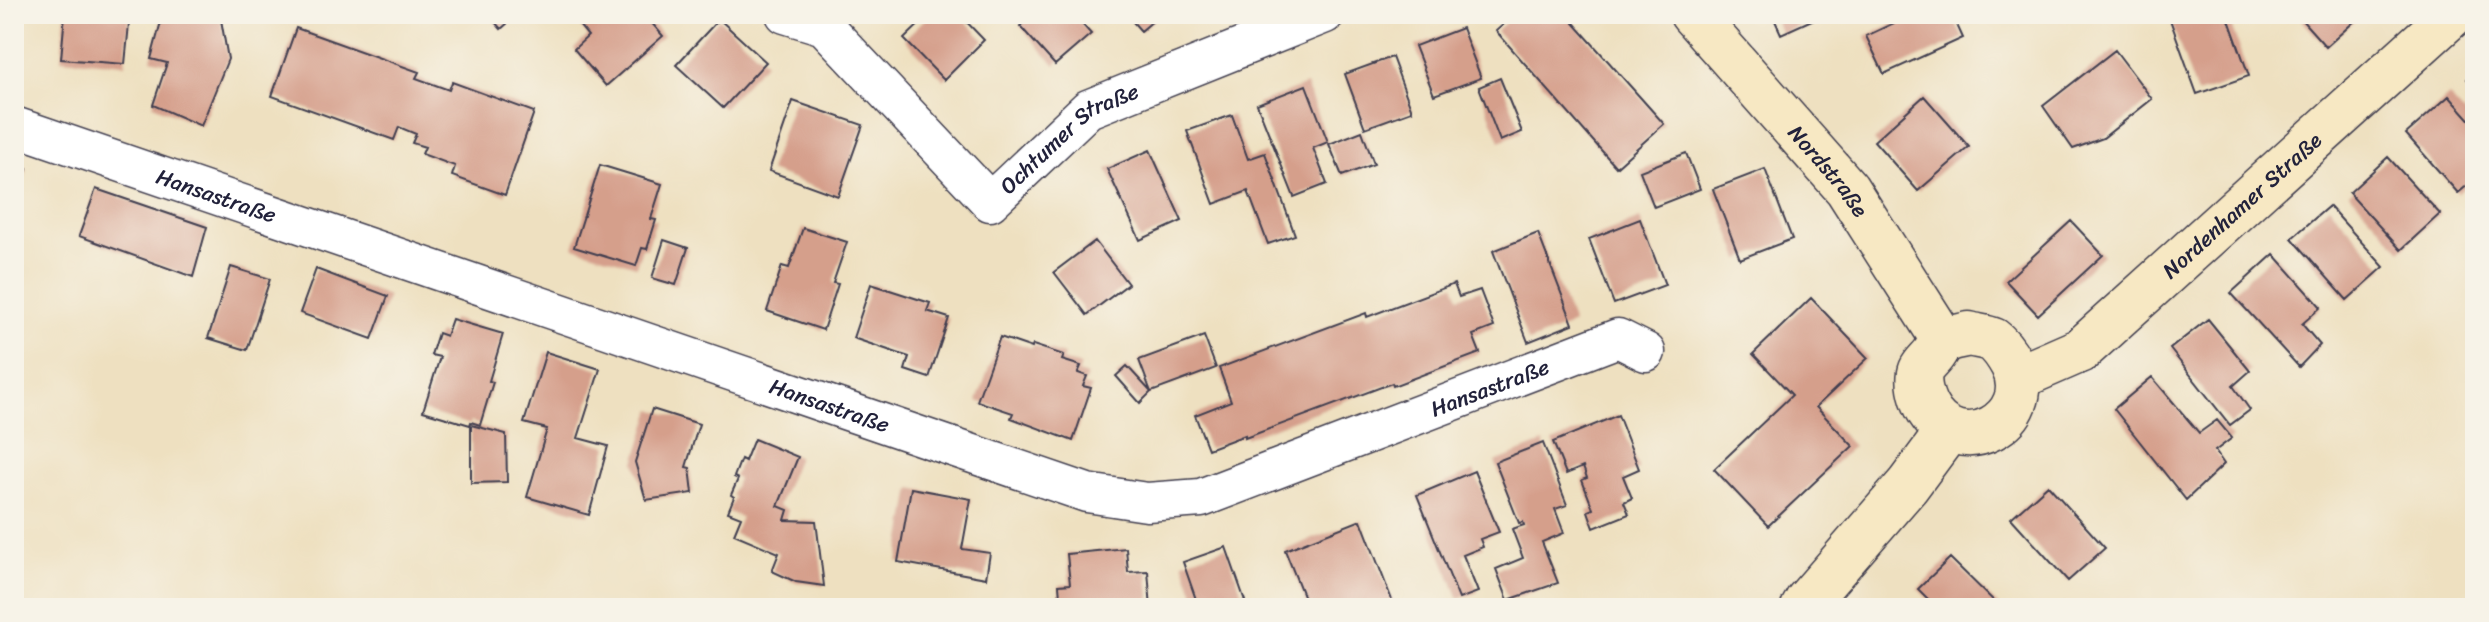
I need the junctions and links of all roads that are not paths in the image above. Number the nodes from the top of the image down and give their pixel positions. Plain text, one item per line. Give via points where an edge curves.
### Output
1 (785, 14) edge
2 (1325, 14) edge
3 (1692, 14) edge
4 (2453, 14) edge
5 (14, 126) edge
6 (1944, 341) junction
7 (1646, 352) dead end
8 (2019, 377) junction
9 (1948, 431) junction
10 (1803, 608) edge

1 - 2 street, Ochtumer Straße via 824,26 990,202 1088,109
3 - 6 street, Nordstraße via 1847,189
4 - 8 street, Nordenhamer Straße via 2081,350
5 - 7 street, Hansastraße via 1087,493 1147,502 1201,498 1618,338
6 - 8 street via 1969,334 1994,341
6 - 9 street via 1921,370 1920,395 1932,418
8 - 9 street via 2015,403 2002,422 1986,431
9 - 10 street

